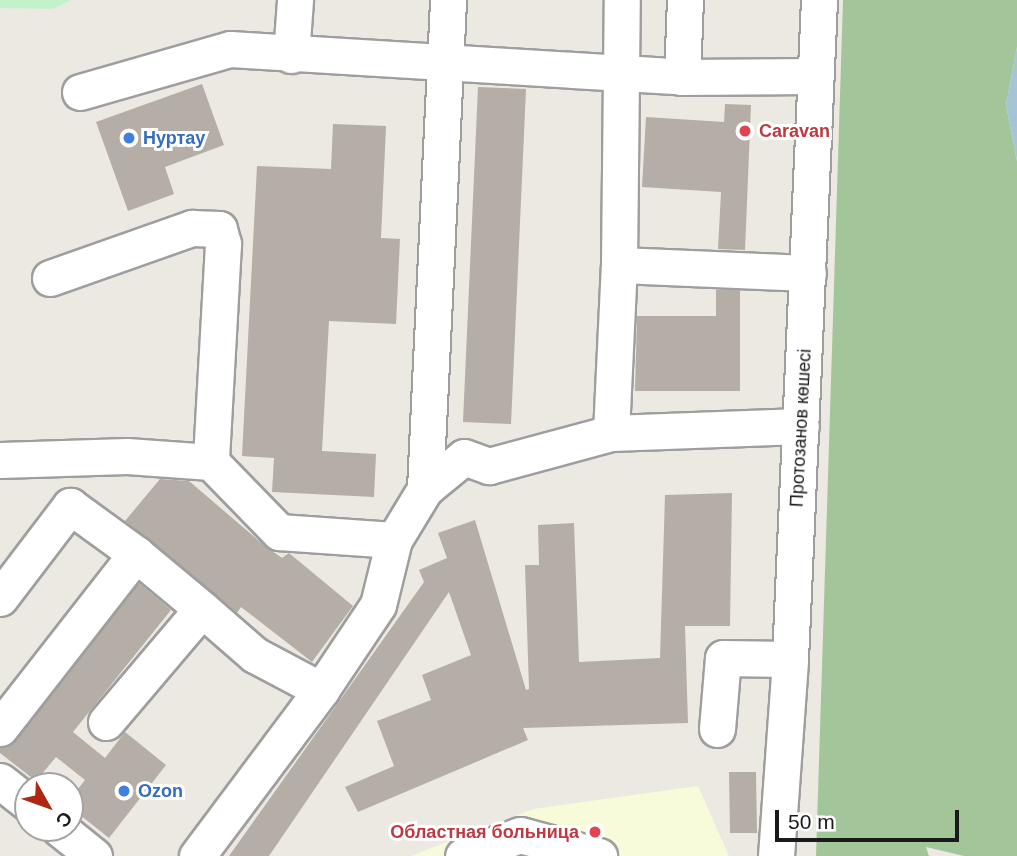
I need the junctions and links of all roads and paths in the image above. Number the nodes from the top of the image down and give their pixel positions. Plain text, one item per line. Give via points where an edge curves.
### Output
1 (295, 0) edge
2 (448, 0) edge
3 (622, 0) edge
4 (685, 0) edge
5 (818, 0) edge
6 (291, 55) junction
7 (445, 65) junction
8 (620, 73) junction
9 (813, 76) junction
10 (682, 77) junction
11 (80, 92) dead end
12 (619, 265) junction
13 (808, 273) junction
14 (50, 278) dead end
15 (801, 426) junction
16 (611, 433) junction
17 (0, 460) edge
18 (211, 462) junction
19 (425, 489) junction
20 (394, 540) junction
21 (136, 554) junction
22 (0, 598) edge
23 (202, 609) junction
24 (790, 659) junction
25 (321, 690) junction
26 (106, 722) dead end
27 (0, 728) edge
28 (717, 729) dead end
29 (0, 780) edge
30 (14, 792) edge
31 (76, 842) edge
32 (94, 856) edge
33 (197, 856) edge
34 (463, 856) edge
35 (599, 856) edge
36 (776, 856) edge

1 - 6 street
2 - 7 street
3 - 8 street
4 - 10 street
5 - 9 street, Протозанов көшесі
6 - 7 street
6 - 11 street via 230,49
7 - 8 street
7 - 19 street
8 - 10 street
8 - 12 street
9 - 10 street
9 - 13 street, Протозанов көшесі
12 - 13 street
12 - 16 street
13 - 15 street, Протозанов көшесі
14 - 18 street via 192,228 219,229 223,244
15 - 16 street
15 - 24 street, Протозанов көшесі
16 - 19 street via 489,466 464,457
17 - 18 street via 127,456
18 - 20 street via 279,532
19 - 20 street
20 - 25 street via 378,605
21 - 22 street via 69,506
21 - 23 street
21 - 27 street
23 - 25 street via 255,655
23 - 26 street
24 - 28 street via 723,658
24 - 36 street, Протозанов көшесі
25 - 33 street
29 - 30 street
31 - 32 street
34 - 35 street via 520,835

